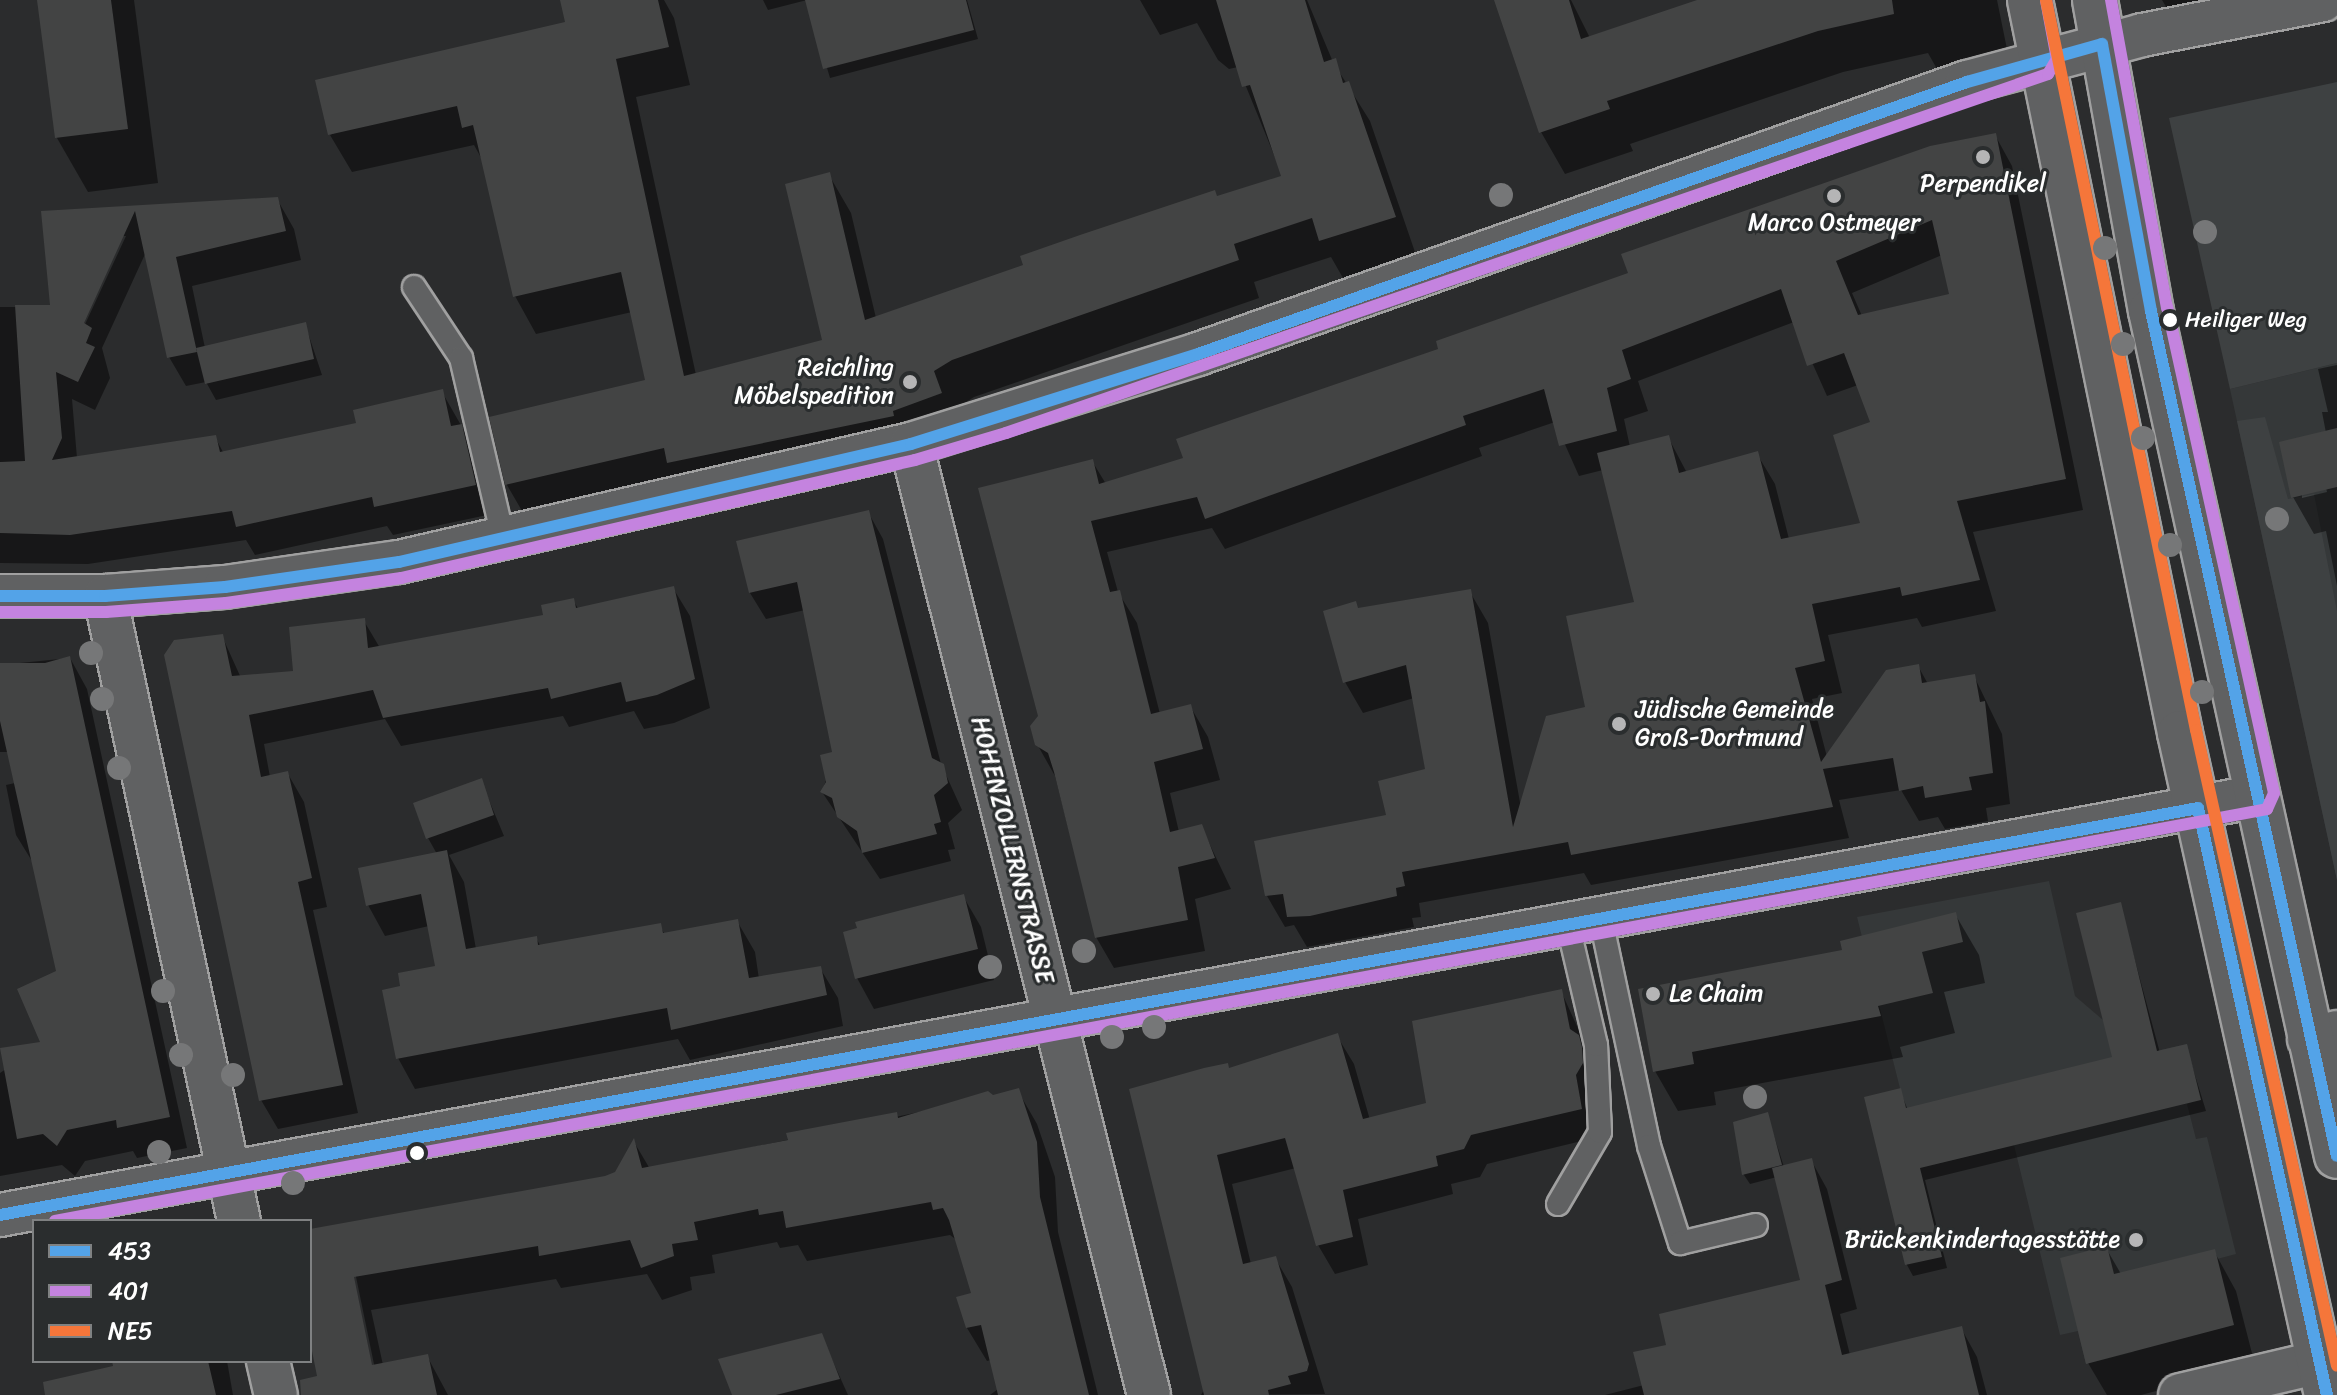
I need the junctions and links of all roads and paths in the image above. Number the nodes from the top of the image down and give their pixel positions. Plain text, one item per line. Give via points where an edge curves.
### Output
1 (2030, 0) edge
2 (2095, 0) edge
3 (2323, 0) edge
4 (2102, 44) junction
5 (2041, 59) junction
6 (414, 287) dead end
7 (911, 444) junction
8 (504, 541) junction
9 (0, 596) edge
10 (105, 596) junction
11 (2258, 796) junction
12 (2198, 808) junction
13 (1584, 923) junction
14 (1055, 1021) junction
15 (2323, 1036) edge
16 (2337, 1156) edge
17 (229, 1173) junction
18 (1558, 1204) dead end
19 (0, 1215) edge
20 (239, 1219) edge
21 (1756, 1225) dead end
22 (268, 1363) edge
23 (2328, 1372) edge
24 (276, 1395) edge
25 (1149, 1395) edge
26 (2180, 1395) edge

1 - 5 main road
2 - 4 main road
3 - 4 street
4 - 5 street
4 - 11 main road via 2151,311
5 - 7 street via 1198,354
5 - 12 main road
6 - 8 lane via 461,358
7 - 8 street
7 - 14 street, HOHENZOLLERNSTRASSE
8 - 10 street via 225,587
9 - 10 street
10 - 17 street
11 - 12 street
11 - 15 main road
12 - 13 street
12 - 23 main road
13 - 14 street
13 - 18 lane via 1600,1132
13 - 21 lane via 1680,1243
14 - 17 street
14 - 25 street, HOHENZOLLERNSTRASSE
15 - 16 main road
17 - 19 street
17 - 20 street
22 - 24 street
23 - 26 street

